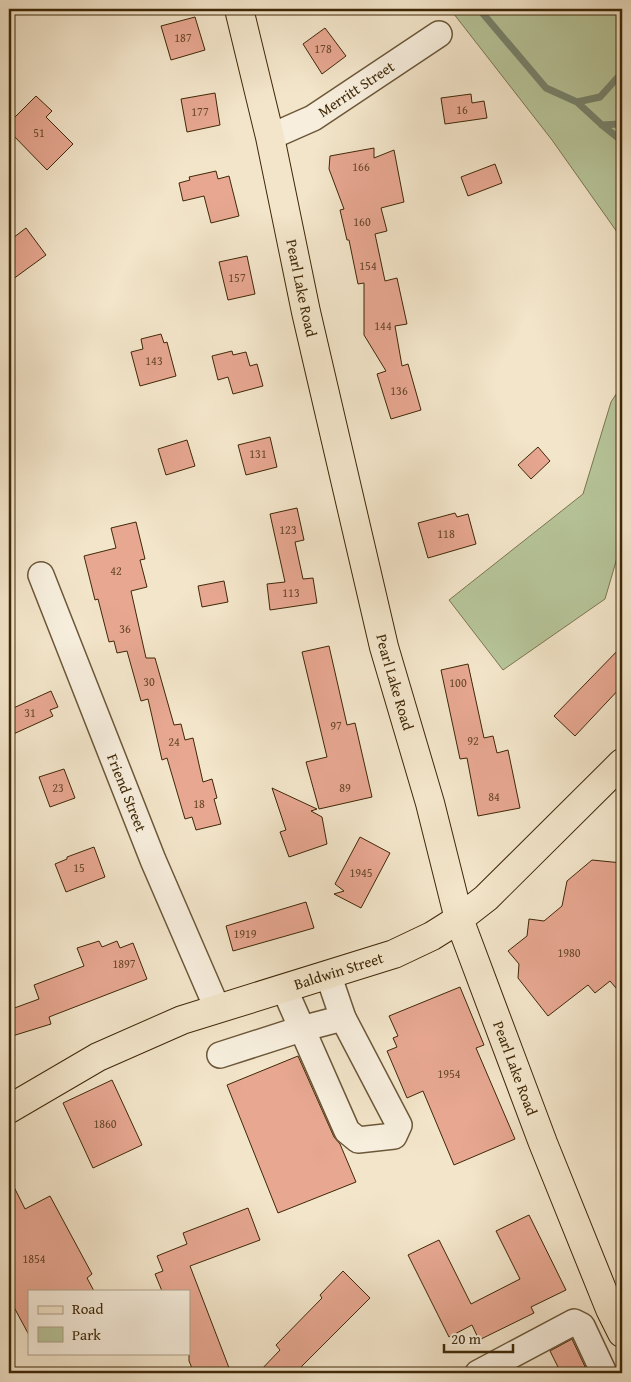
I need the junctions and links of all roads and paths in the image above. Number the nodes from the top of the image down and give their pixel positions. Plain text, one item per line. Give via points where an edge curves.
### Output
1 (239, 9) edge
2 (439, 34) dead end
3 (270, 137) junction
4 (42, 575) dead end
5 (622, 763) edge
6 (459, 919) junction
7 (328, 974) junction
8 (284, 988) junction
9 (217, 1008) junction
10 (344, 1018) junction
11 (301, 1029) junction
12 (220, 1055) dead end
13 (9, 1110) edge
14 (622, 1333) edge
15 (478, 1373) edge
16 (604, 1373) edge

1 - 3 main road, Pearl Lake Road
2 - 3 street, Merritt Street via 313,118
3 - 6 main road, Pearl Lake Road via 306,312 384,647 430,803
4 - 9 street, Friend Street via 153,860
5 - 6 main road, Baldwin Street via 495,890
6 - 7 main road, Baldwin Street via 407,949
6 - 14 main road, Pearl Lake Road via 543,1143
7 - 8 main road, Baldwin Street
7 - 10 street
8 - 9 main road, Baldwin Street
8 - 11 street
9 - 13 main road, Baldwin Street via 110,1051
10 - 11 street
10 - 11 street via 399,1125 394,1136 358,1140 347,1130
11 - 12 street
15 - 16 street via 574,1322 582,1326

